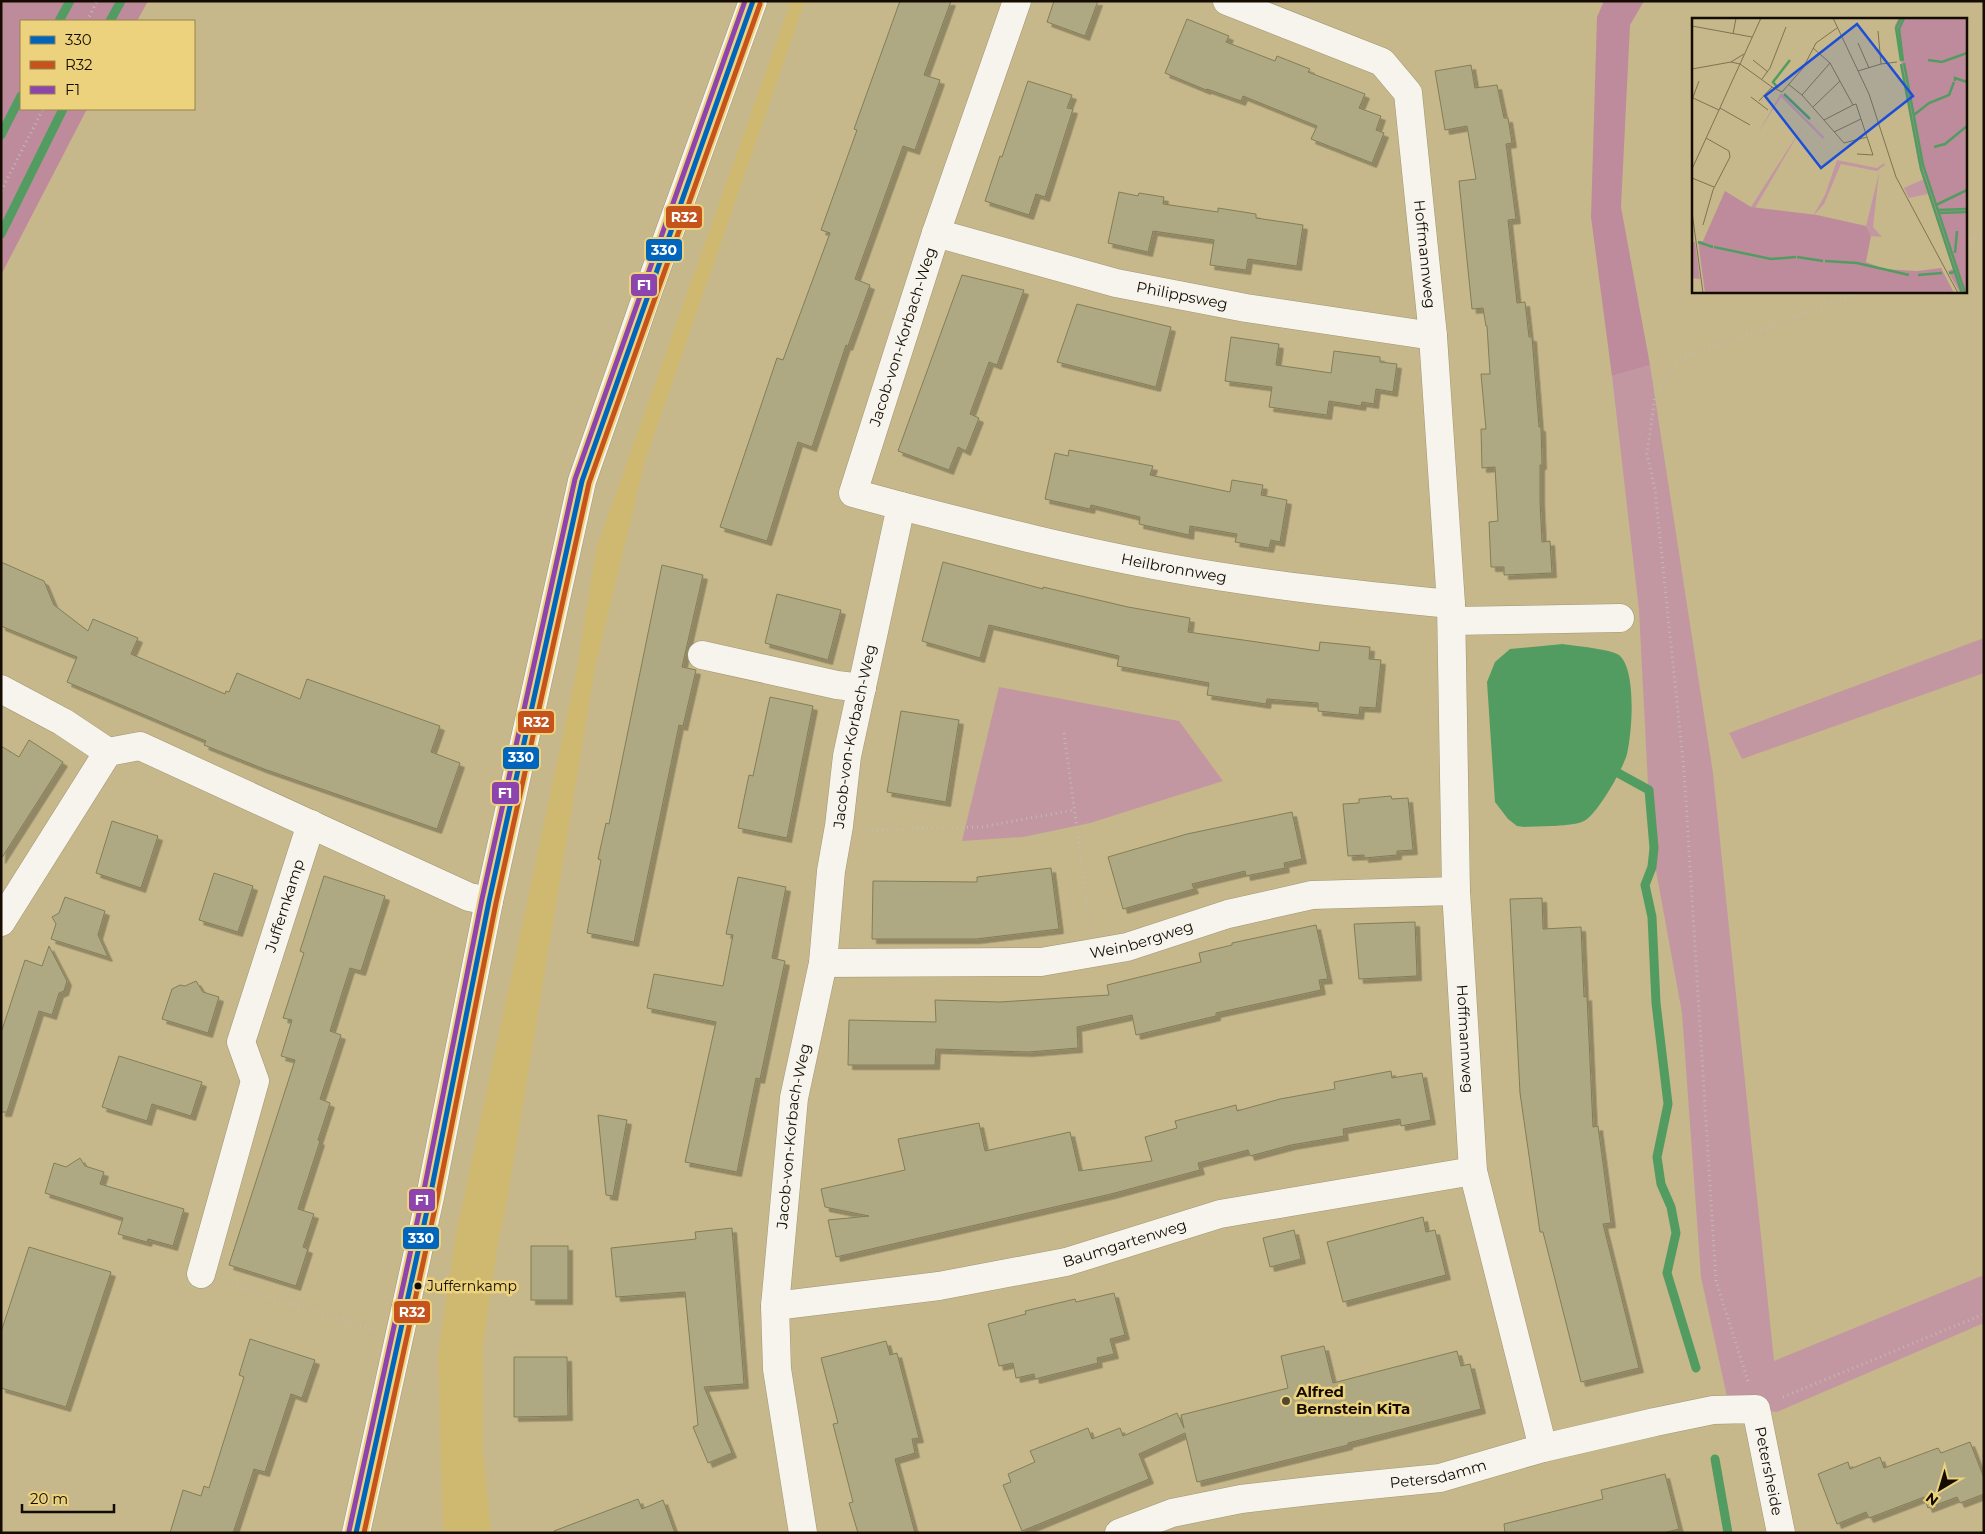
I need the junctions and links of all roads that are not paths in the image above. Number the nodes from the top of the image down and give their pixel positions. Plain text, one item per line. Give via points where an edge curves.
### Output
1 (753, 1) edge
2 (1016, 1) edge
3 (1227, 1) edge
4 (936, 233) junction
5 (1433, 336) junction
6 (901, 506) junction
7 (1452, 612) junction
8 (1620, 618) dead end
9 (702, 655) dead end
10 (862, 688) junction
11 (1, 689) edge
12 (108, 752) junction
13 (311, 824) junction
14 (1456, 891) junction
15 (489, 901) junction
16 (1, 922) edge
17 (823, 963) junction
18 (1473, 1172) junction
19 (200, 1274) road end
20 (775, 1306) junction
21 (1756, 1409) joint
22 (1543, 1448) junction
23 (356, 1533) edge
24 (803, 1533) edge
25 (1119, 1533) edge
26 (1781, 1533) edge

1 - 15 street via 582,482
2 - 4 street, Jacob-von-Korbach-Weg
3 - 5 street, Hoffmannweg via 1382,62 1408,93
4 - 5 street, Philippsweg via 1116,283 1246,308
4 - 6 street, Jacob-von-Korbach-Weg via 853,493
5 - 7 street, Hoffmannweg
6 - 7 street, Heilbronnweg via 1169,568
6 - 10 street, Jacob-von-Korbach-Weg
7 - 8 street
7 - 14 street, Hoffmannweg
9 - 10 street
10 - 17 street, Jacob-von-Korbach-Weg via 847,756 831,872
11 - 12 street via 63,722
12 - 13 street via 140,746
12 - 16 street
13 - 15 street via 469,896
13 - 19 street, Juffernkamp via 241,1042 255,1081
14 - 17 street, Weinbergweg via 1312,895 1228,914 1127,947 1041,962
14 - 18 street, Hoffmannweg
15 - 23 street via 430,1198
17 - 20 street, Jacob-von-Korbach-Weg via 794,1098
18 - 20 street, Baumgartenweg via 1220,1214 1066,1262 940,1286
18 - 22 street, Hoffmannweg
20 - 24 street, Jacob-von-Korbach-Weg via 778,1369
21 - 22 street, Petersdamm via 1713,1410
21 - 26 street, Petersheide
22 - 25 street, Petersdamm via 1440,1478 1241,1499 1172,1513

